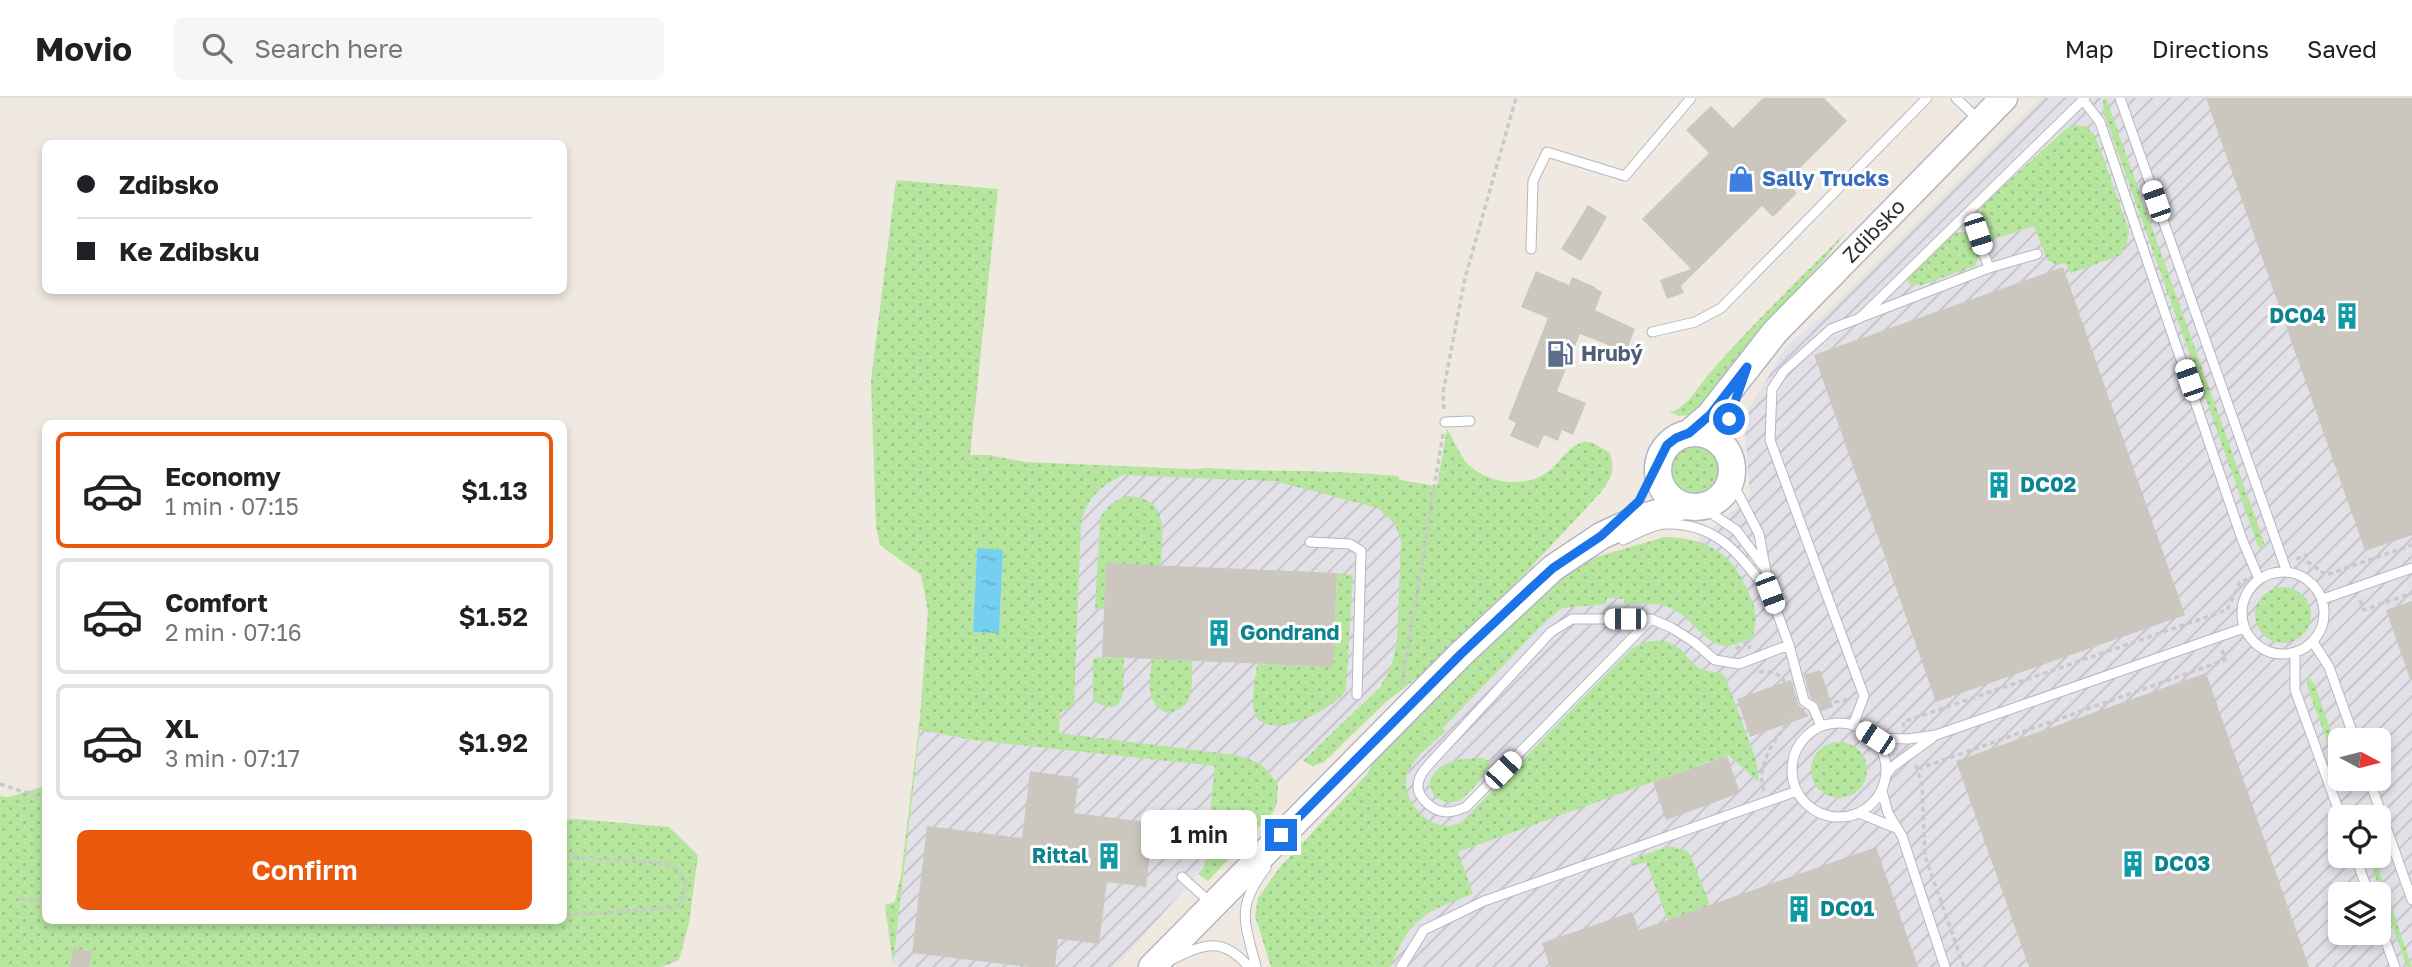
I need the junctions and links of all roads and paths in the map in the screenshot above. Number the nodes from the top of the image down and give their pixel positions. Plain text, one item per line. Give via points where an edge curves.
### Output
1 (1516, 98) edge
2 (1690, 98) edge
3 (1927, 98) edge
4 (1956, 98) edge
5 (2004, 98) edge
6 (2120, 98) edge
7 (2084, 99) edge
8 (1980, 122) junction
9 (1965, 215) junction
10 (1531, 249) dead end
11 (2037, 254) dead end
12 (1989, 268) junction
13 (1860, 317) junction
14 (1652, 332) dead end
15 (1747, 367) junction
16 (1470, 421) dead end
17 (1445, 422) junction
18 (1689, 433) junction
19 (1727, 452) junction
20 (1657, 468) junction
21 (1731, 480) junction
22 (1693, 506) junction
23 (1310, 542) dead end
24 (1605, 543) junction
25 (2412, 545) edge
26 (1765, 568) junction
27 (2286, 568) junction
28 (2412, 568) edge
29 (2258, 577) junction
30 (1770, 593) junction
31 (2323, 599) junction
32 (2210, 616) junction
33 (1651, 619) junction
34 (2244, 628) junction
35 (2217, 637) junction
36 (2314, 642) junction
37 (1789, 645) junction
38 (1727, 650) dead end
39 (2295, 653) junction
40 (1753, 658) junction
41 (1788, 691) dead end
42 (1357, 695) dead end
43 (1793, 702) dead end
44 (1410, 704) junction
45 (1853, 725) junction
46 (1821, 726) junction
47 (2352, 728) edge
48 (1936, 735) junction
49 (1875, 738) junction
50 (1908, 739) junction
51 (1912, 750) junction
52 (1359, 757) junction
53 (1918, 769) junction
54 (1886, 775) junction
55 (0, 784) edge
56 (1797, 791) junction
57 (1882, 791) junction
58 (2373, 791) edge
59 (42, 799) edge
60 (1767, 801) junction
61 (2337, 805) edge
62 (1859, 813) junction
63 (1896, 828) junction
64 (567, 858) edge
65 (1182, 877) dead end
66 (20, 899) dead end
67 (2412, 900) edge
68 (42, 902) edge
69 (1213, 904) junction
70 (567, 915) edge
71 (376, 924) edge
72 (403, 924) edge
73 (2388, 945) edge
74 (1154, 967) edge
75 (1249, 967) edge
76 (1256, 967) edge
77 (1401, 967) edge
78 (1945, 967) edge
79 (1964, 967) edge
80 (2396, 967) edge

1 - 17 path via 1465,278 1443,393
2 - 10 lane via 1625,176 1547,152 1533,181
3 - 14 lane via 1721,308 1695,322
4 - 8 lane
5 - 8 main road, Zdibsko
6 - 27 lane
7 - 9 lane
7 - 29 lane via 2100,122
8 - 15 main road, Zdibsko via 1775,332
9 - 12 lane via 1978,234
9 - 13 lane
11 - 12 lane
12 - 13 lane
13 - 45 lane via 1831,329 1784,371 1772,389 1770,440 1864,696
15 - 18 main road, Zdibsko via 1710,415
15 - 19 main road, Zdibsko via 1729,419
16 - 17 lane
17 - 44 path via 1403,676
18 - 19 main road via 1711,436
18 - 20 main road via 1667,445
19 - 21 main road
20 - 22 main road via 1664,491 1674,501
20 - 24 main road via 1639,501
21 - 22 main road via 1717,500
21 - 26 lane via 1759,534
22 - 24 main road via 1642,517
22 - 26 lane via 1736,530
23 - 42 lane via 1350,544 1361,551
24 - 30 lane via 1662,524 1701,528 1735,549
24 - 44 main road via 1553,568
25 - 27 path via 2326,575 2308,562 2306,555
26 - 30 lane
27 - 29 lane
27 - 31 lane via 2310,581
28 - 31 lane
29 - 32 path via 2240,582 2227,610
29 - 34 lane via 2245,596
30 - 37 lane
31 - 36 lane via 2325,616
32 - 35 path
32 - 50 path via 1903,722
33 - 33 lane via 1573,619 1551,632 1421,774 1421,797 1441,813 1466,807
33 - 40 lane via 1694,642 1715,660 1739,664
34 - 35 lane
34 - 39 lane via 2270,653
35 - 48 lane
35 - 53 path via 2225,660
36 - 39 lane
36 - 47 lane via 2329,667
37 - 40 lane
37 - 46 lane via 1804,701 1813,707
38 - 40 path via 1747,642
39 - 61 lane via 2295,690
40 - 41 path via 1758,672 1778,674
43 - 60 path via 1797,713 1776,736 1766,760 1761,783
44 - 52 main road
45 - 46 lane
45 - 49 lane
46 - 56 lane via 1805,737 1795,753 1792,772
48 - 50 lane
48 - 51 lane
49 - 50 lane
49 - 54 lane via 1884,755
51 - 53 path
51 - 54 lane
52 - 69 main road
52 - 76 lane via 1250,891 1245,914
53 - 79 path via 1925,856
54 - 57 lane
55 - 59 path
56 - 60 lane
56 - 62 lane via 1805,803 1824,814 1845,817
57 - 62 lane
57 - 63 lane
58 - 67 lane
60 - 77 lane via 1484,901 1424,930
62 - 63 lane
63 - 78 lane
64 - 70 path via 663,863 678,870 686,884 681,902 672,908
65 - 69 lane
66 - 68 path
69 - 74 main road
71 - 72 path
73 - 80 lane
74 - 75 lane via 1195,948 1216,945 1236,953

